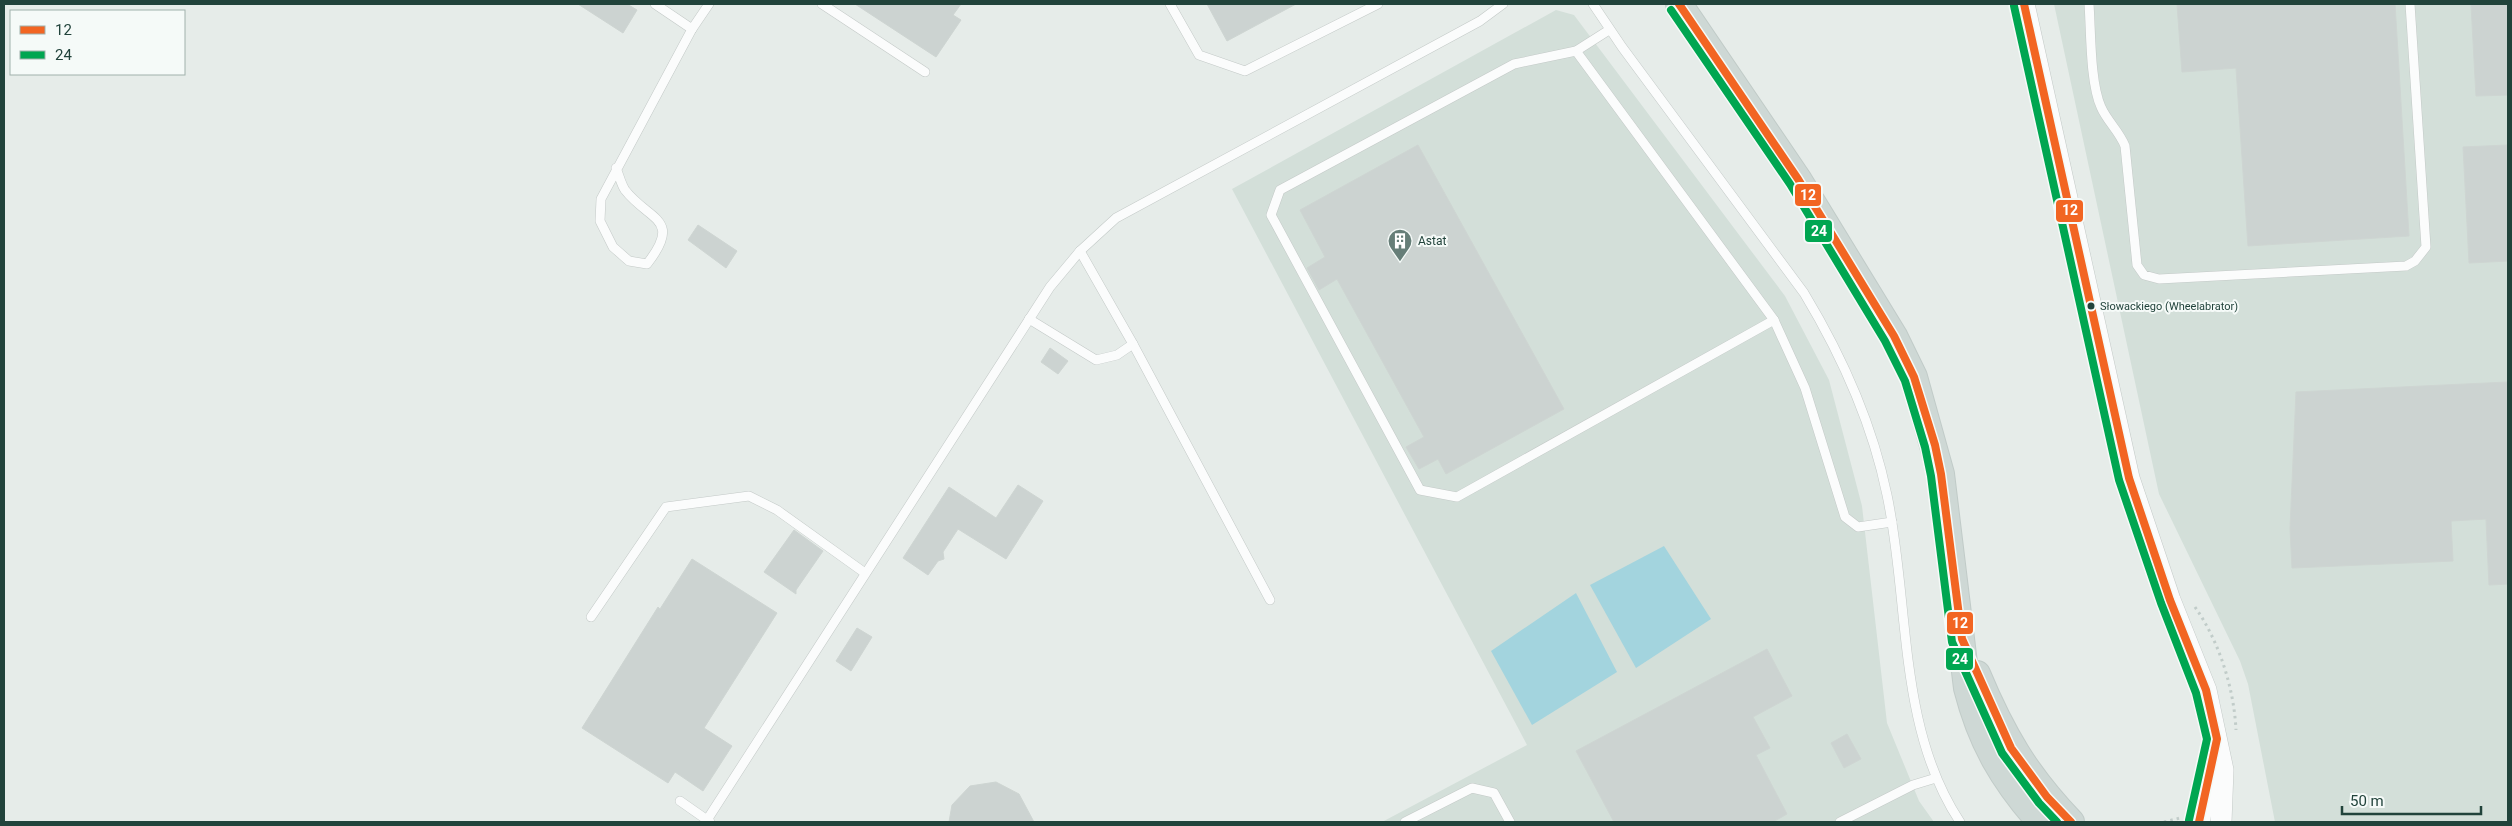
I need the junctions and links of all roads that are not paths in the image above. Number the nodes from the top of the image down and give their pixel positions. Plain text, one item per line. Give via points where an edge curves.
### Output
1 (655, 4) edge
2 (709, 4) edge
3 (822, 4) edge
4 (1170, 4) edge
5 (1378, 4) edge
6 (1503, 4) edge
7 (1593, 4) edge
8 (1679, 4) edge
9 (2024, 4) edge
10 (2089, 4) edge
11 (2410, 4) edge
12 (692, 29) junction
13 (1609, 30) junction
14 (1576, 51) junction
15 (925, 72) dead end
16 (616, 168) junction
17 (1080, 251) junction
18 (1029, 319) junction
19 (1774, 320) junction
20 (1133, 344) junction
21 (1892, 522) junction
22 (865, 573) junction
23 (1270, 600) dead end
24 (590, 616) dead end
25 (1962, 639) junction
26 (2227, 739) junction
27 (1936, 778) junction
28 (680, 802) dead end
29 (708, 821) edge
30 (1405, 822) edge
31 (1510, 822) edge
32 (1840, 822) edge
33 (1960, 822) edge
34 (2040, 822) edge
35 (2071, 822) edge
36 (2199, 822) edge
37 (2221, 822) edge

1 - 12 lane
2 - 12 lane
3 - 15 lane
4 - 5 lane via 1199,55 1245,71
6 - 17 lane via 1480,21 1116,218
7 - 13 lane
8 - 25 main road via 1798,179 1894,336 1914,377 1941,474
9 - 26 street via 2129,478 2170,600
10 - 11 lane via 2096,88 2101,107 2125,146 2137,265 2144,275 2159,279 2406,266 2415,261 2426,247
12 - 16 lane
13 - 14 lane
13 - 21 lane via 1780,259 1824,326 1856,390 1869,426
14 - 19 lane
14 - 19 lane via 1514,64 1280,190 1271,215 1420,490 1457,497
16 - 16 lane via 601,200 600,221 613,247 629,261 647,264 663,237 660,222 624,188
17 - 18 lane
17 - 20 lane
18 - 20 lane via 1096,360 1116,355
18 - 22 lane
19 - 21 lane via 1805,388 1845,517 1858,527
20 - 23 lane
21 - 27 lane via 1913,687 1920,725
22 - 24 lane via 778,510 749,496 666,507
22 - 29 lane
25 - 34 main road via 1967,688 1982,739 2015,794
25 - 35 main road via 2011,748 2047,797
26 - 36 street
26 - 37 street
27 - 32 lane via 1913,785
27 - 33 lane
28 - 29 lane
30 - 31 lane via 1472,788 1494,793

